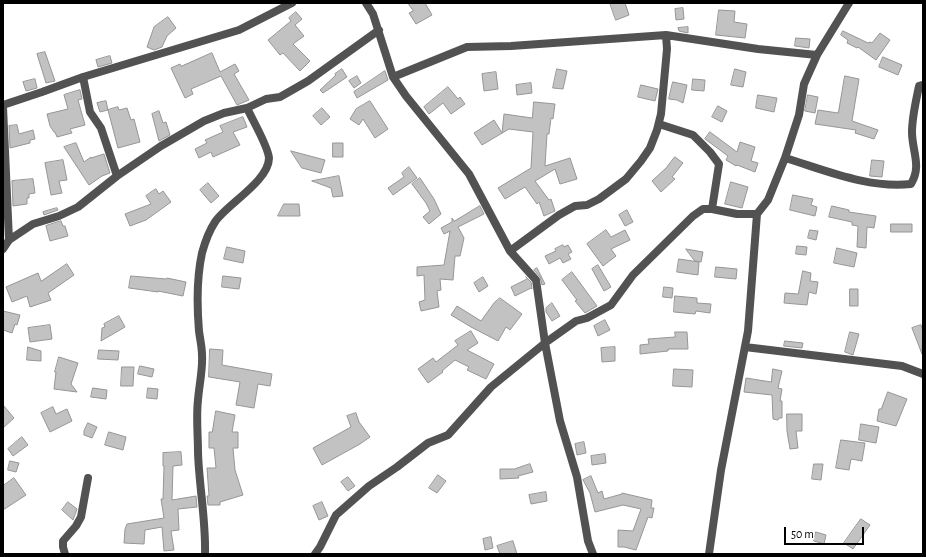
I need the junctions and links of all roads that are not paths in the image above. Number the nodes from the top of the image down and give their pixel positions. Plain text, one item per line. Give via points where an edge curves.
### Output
1 (292, 3) edge
2 (366, 3) edge
3 (849, 3) edge
4 (378, 30) junction
5 (666, 35) junction
6 (817, 55) junction
7 (83, 77) junction
8 (394, 77) junction
9 (923, 86) edge
10 (3, 106) edge
11 (247, 108) junction
12 (659, 124) junction
13 (785, 158) junction
14 (116, 176) junction
15 (712, 209) junction
16 (757, 214) junction
17 (9, 240) junction
18 (3, 249) edge
19 (510, 251) junction
20 (545, 343) junction
21 (745, 347) junction
22 (923, 374) edge
23 (88, 478) dead end
24 (66, 554) edge
25 (205, 554) edge
26 (315, 554) edge
27 (593, 554) edge
28 (709, 554) edge

1 - 7 street via 239,30
2 - 4 street
3 - 6 street
4 - 8 street
4 - 11 street via 308,81 280,97 266,99
5 - 6 street
5 - 8 street via 467,47
5 - 12 street via 667,49
6 - 13 street via 804,84 799,115
7 - 10 street
7 - 14 street via 90,112 101,128
8 - 19 street via 406,96 469,174
9 - 13 street via 919,86 912,132 917,159 911,184 882,184 848,178
10 - 17 street
11 - 14 street via 224,113 191,128
11 - 25 street via 264,143 268,158 266,169 253,186 215,221 208,234 199,269 198,307 202,356 198,403 198,453
12 - 15 street via 692,135 719,164
12 - 19 street via 650,148 626,179 588,205 575,206 559,215
13 - 16 street via 768,200
14 - 17 street via 78,207 33,224
15 - 16 street via 737,214
15 - 20 street via 703,209 692,216 633,275 611,305 576,321
16 - 21 street
17 - 18 street
19 - 20 street via 536,280
20 - 26 street via 491,387 448,435 428,443 369,486 336,515
20 - 27 street via 560,421 577,477 588,541
21 - 22 street via 902,366
21 - 28 street via 721,470
23 - 24 street via 81,517 63,541

